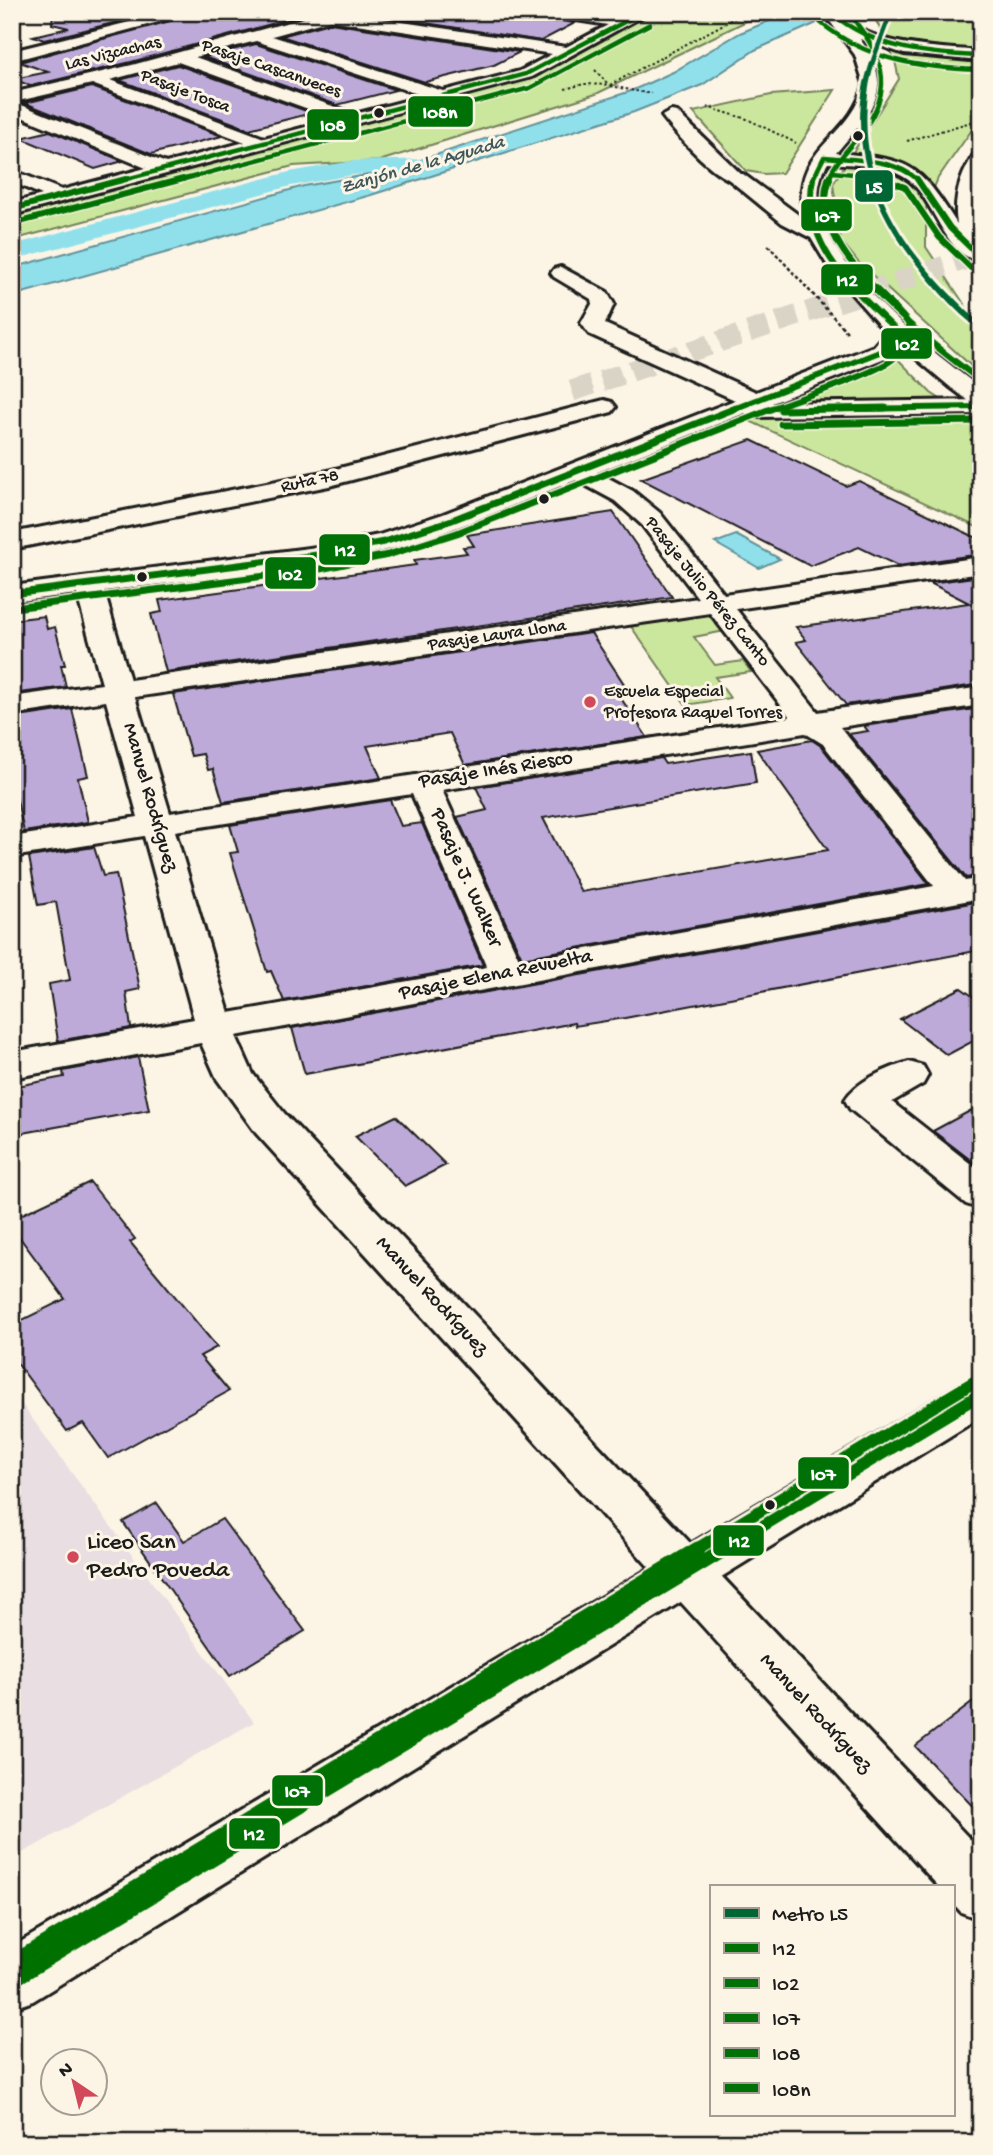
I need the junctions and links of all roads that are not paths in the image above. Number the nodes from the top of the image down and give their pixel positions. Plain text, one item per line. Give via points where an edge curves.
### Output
1 (189, 12) edge
2 (301, 12) edge
3 (551, 12) edge
4 (643, 12) edge
5 (337, 14) edge
6 (837, 21) edge
7 (622, 22) junction
8 (12, 36) edge
9 (256, 36) junction
10 (46, 48) junction
11 (569, 52) junction
12 (12, 56) edge
13 (981, 56) edge
14 (179, 57) junction
15 (93, 79) junction
16 (439, 95) junction
17 (12, 98) edge
18 (12, 107) edge
19 (671, 116) dead end
20 (351, 118) junction
21 (262, 143) junction
22 (824, 157) junction
23 (981, 157) edge
24 (163, 169) junction
25 (12, 175) edge
26 (736, 178) junction
27 (767, 178) dead end
28 (60, 196) junction
29 (12, 209) edge
30 (818, 234) junction
31 (980, 257) edge
32 (561, 273) dead end
33 (898, 332) junction
34 (572, 391) tunnel mouth
35 (981, 398) edge
36 (756, 401) junction
37 (604, 407) tunnel mouth
38 (981, 407) edge
39 (715, 417) junction
40 (575, 470) junction
41 (57, 508) dead end
42 (12, 541) edge
43 (980, 566) edge
44 (88, 584) junction
45 (12, 594) edge
46 (718, 604) junction
47 (119, 691) junction
48 (981, 696) edge
49 (12, 706) edge
50 (810, 723) junction
51 (423, 783) junction
52 (157, 824) junction
53 (12, 848) edge
54 (969, 890) edge
55 (508, 973) junction
56 (216, 1029) junction
57 (12, 1065) edge
58 (909, 1075) dead end
59 (981, 1194) edge
60 (981, 1394) edge
61 (684, 1573) junction
62 (981, 1892) edge
63 (12, 1980) edge

1 - 10 main road
2 - 5 main road
3 - 7 main road
4 - 7 main road
5 - 9 main road, Las Vizcachas
5 - 11 main road
6 - 13 main road via 904,48
6 - 22 main road via 866,62 873,81 861,109
7 - 11 main road
8 - 10 main road
9 - 14 main road, Las Vizcachas
9 - 16 main road
10 - 12 main road
11 - 16 main road via 526,74
14 - 15 main road, Las Vizcachas
14 - 20 main road, Pasaje Cascanueces
15 - 17 main road, Las Vizcachas
15 - 21 main road, Pasaje Tosca
16 - 20 main road
18 - 24 main road
19 - 26 main road
20 - 21 main road
21 - 24 main road
22 - 30 main road via 804,176
22 - 31 main road via 878,162 913,175 950,228
23 - 31 main road via 963,204 965,225
24 - 28 main road
25 - 28 main road
26 - 27 main road
26 - 30 main road via 789,219
28 - 29 main road
30 - 33 main road via 832,261
32 - 36 main road via 600,296 603,304 592,323 597,329
33 - 35 main road
33 - 36 main road via 882,351
34 - 41 main road, Ruta 78 via 322,455
36 - 39 main road
37 - 42 main road, Ruta 78 via 329,478
38 - 39 main road via 768,410
39 - 40 main road
40 - 44 main road via 384,542
40 - 46 main road, Pasaje Julio Pérez Canto via 637,506
43 - 46 main road, Pasaje Laura Llona
44 - 45 main road
44 - 47 main road, Manuel Rodríguez
46 - 47 main road, Pasaje Laura Llona
46 - 50 main road, Pasaje Julio Pérez Canto
47 - 49 main road, Pasaje Laura Llona
47 - 52 main road, Manuel Rodríguez
48 - 50 main road, Pasaje Inés Riesco
50 - 51 main road, Pasaje Inés Riesco
50 - 54 main road, Pasaje Julio Pérez Canto via 834,737
51 - 52 main road, Pasaje Inés Riesco
51 - 55 main road, Pasaje J. Walker
52 - 53 main road, Pasaje Inés Riesco
52 - 56 main road, Manuel Rodríguez
54 - 55 main road, Pasaje Elena Revuelta
55 - 56 main road, Pasaje Elena Revuelta
56 - 57 main road, Pasaje Elena Revuelta
56 - 61 main road, Manuel Rodríguez via 236,1079 270,1123
58 - 59 main road via 864,1100
60 - 61 main road
61 - 62 main road, Manuel Rodríguez
61 - 63 main road

